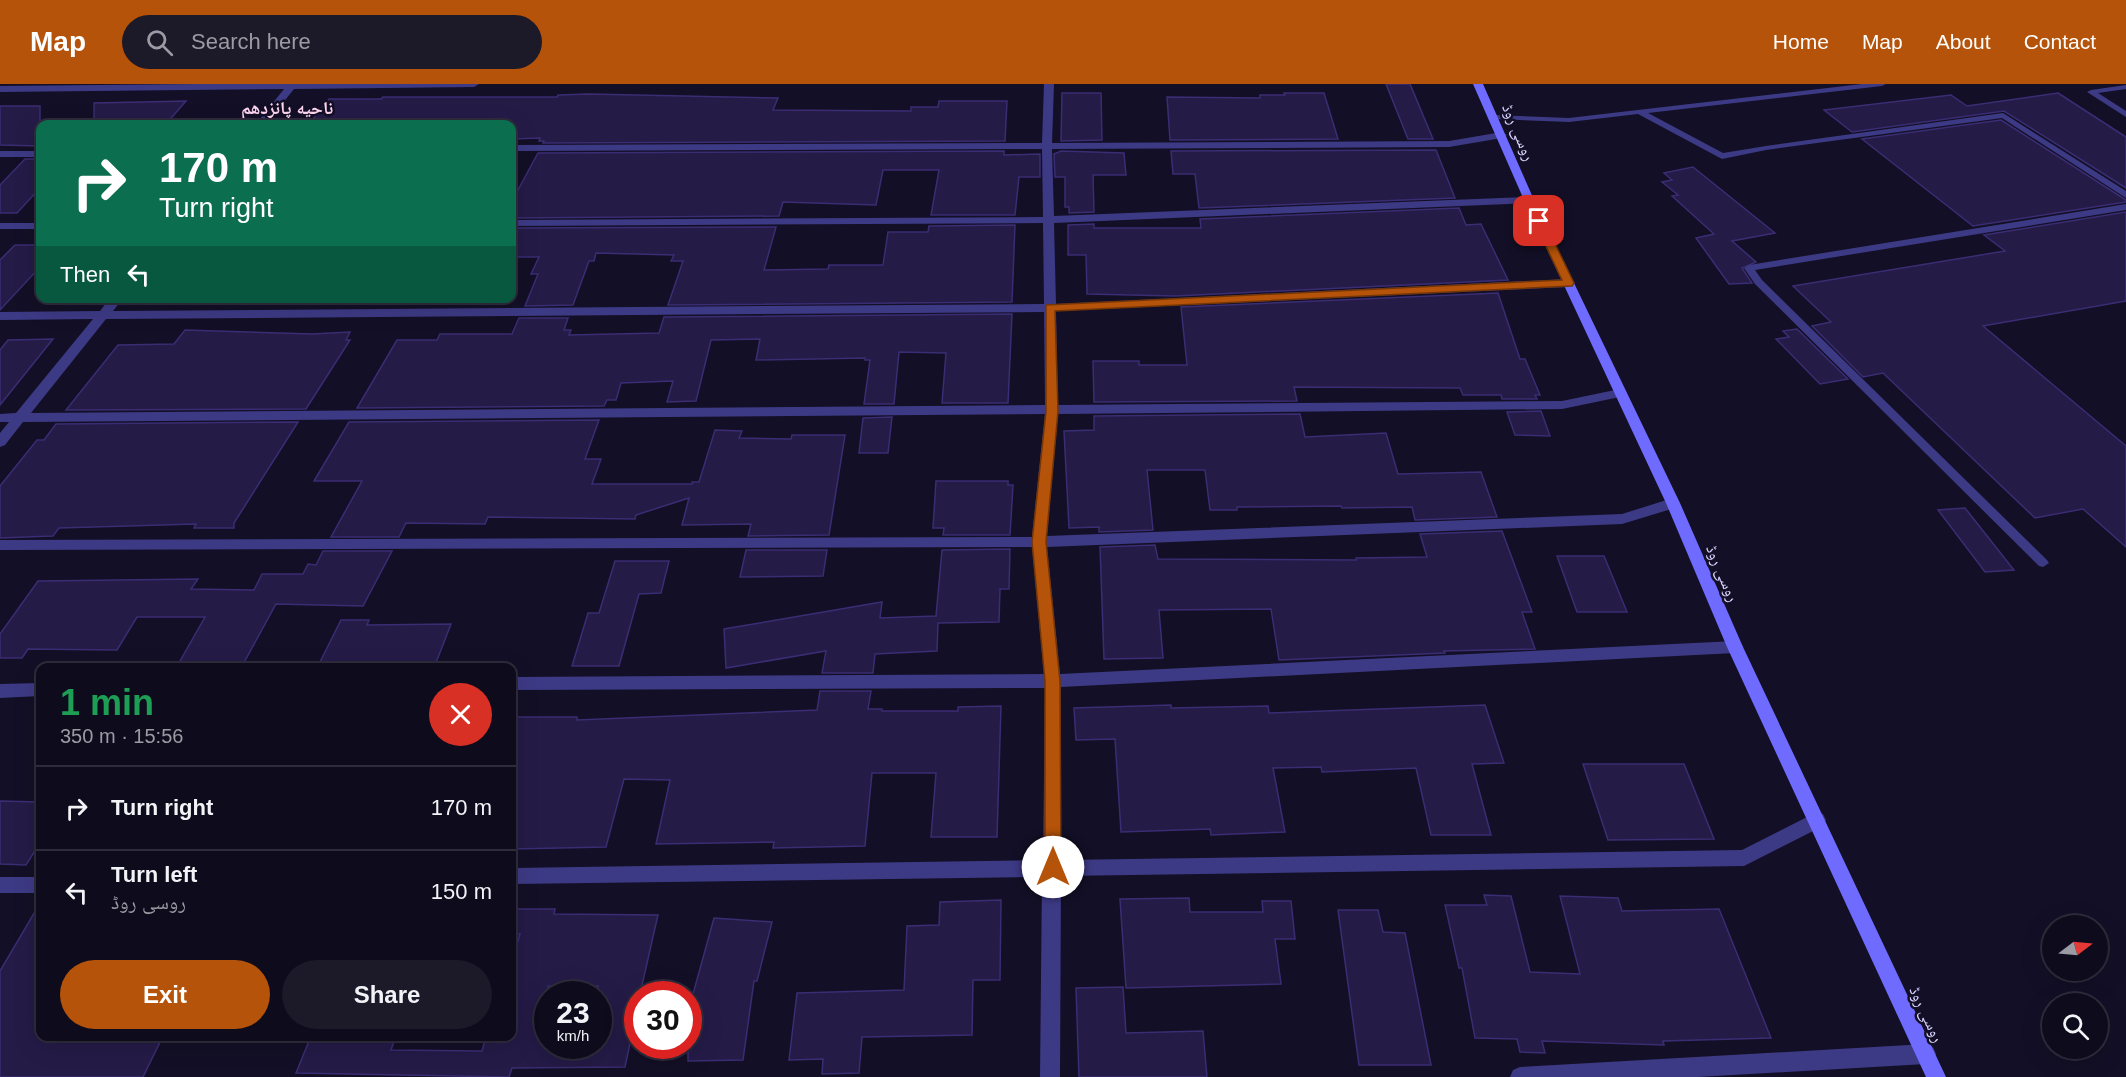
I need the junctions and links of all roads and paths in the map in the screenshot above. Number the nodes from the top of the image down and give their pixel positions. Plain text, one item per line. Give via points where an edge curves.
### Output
1 (293, 84) edge
2 (474, 84) edge
3 (1049, 84) edge
4 (1478, 84) edge
5 (1882, 84) edge
6 (2126, 87) edge
7 (0, 89) edge
8 (1640, 112) junction
9 (2126, 115) edge
10 (1494, 117) junction
11 (264, 120) edge
12 (1502, 135) junction
13 (1047, 145) junction
14 (516, 148) edge
15 (0, 154) edge
16 (36, 154) edge
17 (2126, 195) edge
18 (1529, 200) junction
19 (2126, 207) edge
20 (1050, 220) junction
21 (516, 223) edge
22 (0, 226) edge
23 (36, 226) edge
24 (1569, 283) junction
25 (113, 303) edge
26 (1050, 308) junction
27 (104, 315) junction
28 (0, 316) edge
29 (1620, 393) junction
30 (1052, 411) junction
31 (20, 417) junction
32 (0, 418) edge
33 (0, 442) edge
34 (1673, 503) junction
35 (1039, 542) junction
36 (0, 545) edge
37 (2043, 563) dead end
38 (1735, 646) junction
39 (1053, 681) junction
40 (516, 684) edge
41 (36, 690) edge
42 (0, 691) edge
43 (1817, 820) junction
44 (1053, 867) junction
45 (516, 876) edge
46 (0, 885) edge
47 (36, 885) edge
48 (1926, 1054) junction
49 (1050, 1077) edge
50 (1520, 1077) edge
51 (1936, 1077) edge

1 - 2 street
1 - 7 street
1 - 11 street
3 - 13 street
4 - 10 main road, روسی روڈ
5 - 8 lane
6 - 9 lane via 2091,92
8 - 10 lane via 1569,120
8 - 17 lane via 1722,156 2003,115
10 - 12 main road, روسی روڈ
12 - 13 street via 1449,144
12 - 18 main road, روسی روڈ
13 - 14 street
13 - 20 street
15 - 16 street
18 - 20 street
18 - 24 main road, روسی روڈ
19 - 37 lane via 1749,268 1758,282
20 - 21 street
20 - 26 street
22 - 23 street
24 - 26 street
24 - 29 main road, روسی روڈ
25 - 27 street
26 - 27 street
26 - 30 street
27 - 28 street
27 - 31 street
29 - 30 street via 1562,405
29 - 34 main road, روسی روڈ
30 - 31 street
30 - 35 street
31 - 32 street
31 - 33 street
34 - 35 street via 1623,519
34 - 38 main road, روسی روڈ
35 - 36 street
35 - 39 street
38 - 39 street
38 - 43 main road, روسی روڈ
39 - 40 street
39 - 44 street
41 - 42 street
43 - 44 street via 1744,858
43 - 48 main road, روسی روڈ
44 - 45 street
44 - 49 street
46 - 47 street
48 - 50 street
48 - 51 main road, روسی روڈ

